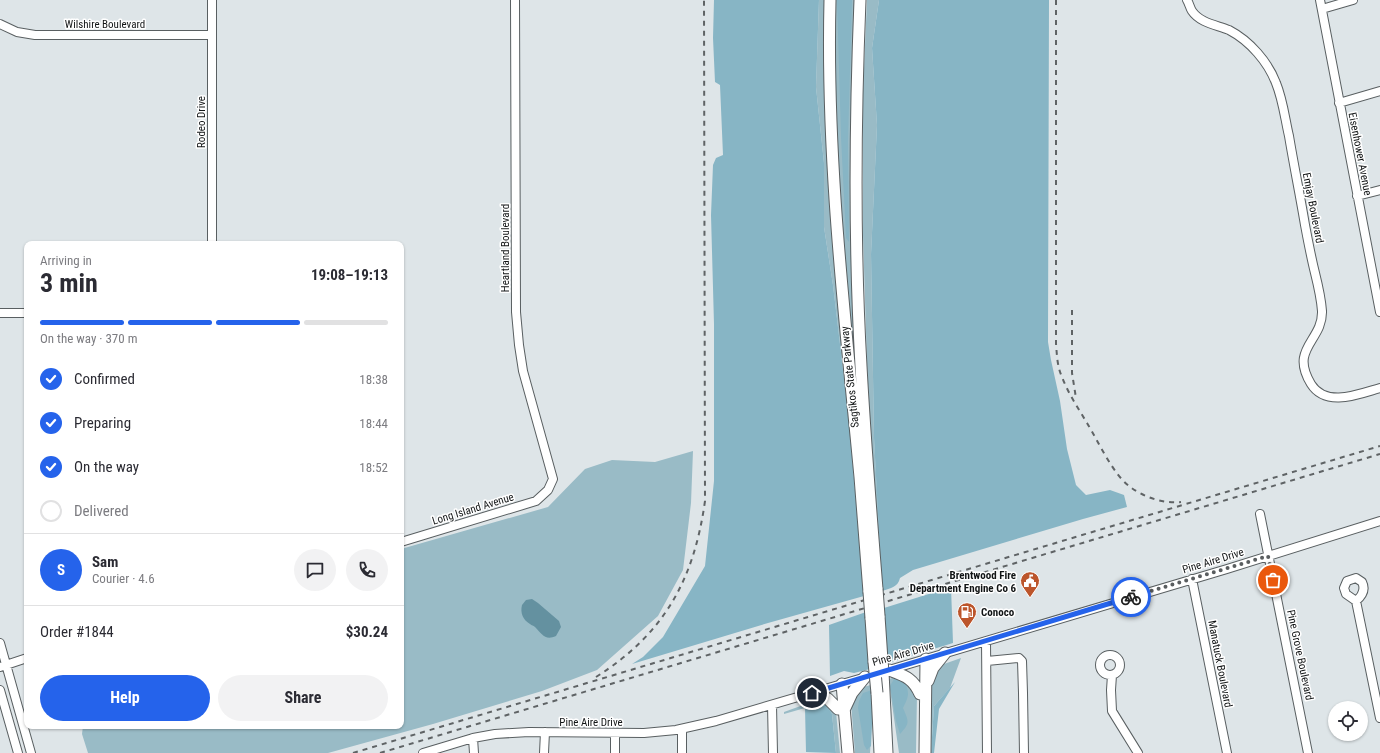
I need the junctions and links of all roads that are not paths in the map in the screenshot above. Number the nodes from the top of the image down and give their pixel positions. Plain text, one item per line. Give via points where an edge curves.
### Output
1 (212, 0) edge
2 (515, 0) edge
3 (830, 0) edge
4 (860, 0) edge
5 (1187, 0) edge
6 (1320, 0) edge
7 (1354, 0) edge
8 (1322, 9) junction
9 (0, 24) edge
10 (212, 35) junction
11 (1380, 91) edge
12 (1339, 103) junction
13 (1380, 190) edge
14 (1358, 196) junction
15 (212, 241) edge
16 (1378, 290) edge
17 (1380, 312) edge
18 (0, 313) edge
19 (24, 313) edge
20 (1380, 388) edge
21 (548, 490) joint
22 (1260, 514) dead end
23 (1380, 521) edge
24 (404, 541) edge
25 (1268, 556) junction
26 (1192, 579) junction
27 (873, 591) junction
28 (1356, 601) dead end
29 (986, 641) junction
30 (0, 643) edge
31 (945, 653) junction
32 (24, 659) edge
33 (923, 660) junction
34 (987, 661) junction
35 (3, 666) edge
36 (889, 670) junction
37 (1112, 675) dead end
38 (866, 677) junction
39 (839, 685) junction
40 (0, 690) edge
41 (880, 692) junction
42 (812, 693) junction
43 (923, 697) junction
44 (772, 705) junction
45 (841, 709) junction
46 (1380, 718) edge
47 (682, 729) junction
48 (545, 732) junction
49 (615, 733) junction
50 (473, 738) junction
51 (18, 753) edge
52 (31, 753) edge
53 (423, 753) edge
54 (474, 753) edge
55 (544, 753) edge
56 (615, 753) edge
57 (682, 753) edge
58 (773, 753) edge
59 (842, 753) edge
60 (848, 753) edge
61 (880, 753) edge
62 (887, 753) edge
63 (919, 753) edge
64 (925, 753) edge
65 (987, 753) edge
66 (1024, 753) edge
67 (1138, 753) edge
68 (1227, 753) edge
69 (1308, 753) edge

1 - 10 street, Rodeo Drive
2 - 21 street, Heartland Boulevard via 516,312 523,371 553,479
3 - 27 highway, Sagtikos State Parkway via 830,106 835,210
4 - 27 highway, Sagtikos State Parkway via 856,144 858,299
5 - 20 street, Emjay Boulevard via 1192,12 1201,19 1229,30 1258,53 1276,83 1322,313 1320,325 1307,346 1303,359 1305,373 1311,385 1323,394 1336,398
6 - 8 street, Eisenhower Avenue
7 - 8 street
8 - 12 street, Eisenhower Avenue
9 - 10 street, Wilshire Boulevard via 17,32 35,35
10 - 15 street, Rodeo Drive
11 - 12 street
12 - 14 street, Eisenhower Avenue
13 - 14 street
14 - 16 street, Eisenhower Avenue
16 - 17 street, Eisenhower Avenue
18 - 19 street
21 - 24 street, Long Island Avenue via 536,501
22 - 25 street, Pine Grove Boulevard
23 - 25 street, Pine Aire Drive
25 - 26 street, Pine Aire Drive
25 - 69 street, Pine Grove Boulevard
26 - 29 street, Pine Aire Drive
26 - 68 street, Manatuck Boulevard
27 - 41 highway, Sagtikos State Parkway, bridge
28 - 46 street
29 - 31 street, Pine Aire Drive
29 - 34 street
30 - 35 street
31 - 33 street, Pine Aire Drive
31 - 43 highway via 930,672
32 - 35 street
33 - 36 street, Pine Aire Drive
33 - 43 highway
34 - 65 street
34 - 66 street via 1019,658 1022,661
35 - 52 street
36 - 38 street, Pine Aire Drive
36 - 43 highway via 911,680
37 - 67 street via 1112,711
38 - 39 street, Pine Aire Drive
38 - 45 highway
39 - 42 street, Pine Aire Drive
39 - 45 highway
40 - 51 street
41 - 61 highway, Sagtikos State Parkway
41 - 62 highway, Sagtikos State Parkway
42 - 44 street, Pine Aire Drive
42 - 45 highway via 828,699
43 - 63 highway
43 - 64 highway
44 - 47 street, Pine Aire Drive
44 - 58 street
45 - 59 highway
45 - 60 highway
47 - 49 street, Pine Aire Drive via 651,733
47 - 57 street
48 - 49 street, Pine Aire Drive
48 - 50 street, Pine Aire Drive via 495,734
48 - 55 street
49 - 56 street
50 - 53 street, Pine Aire Drive
50 - 54 street

